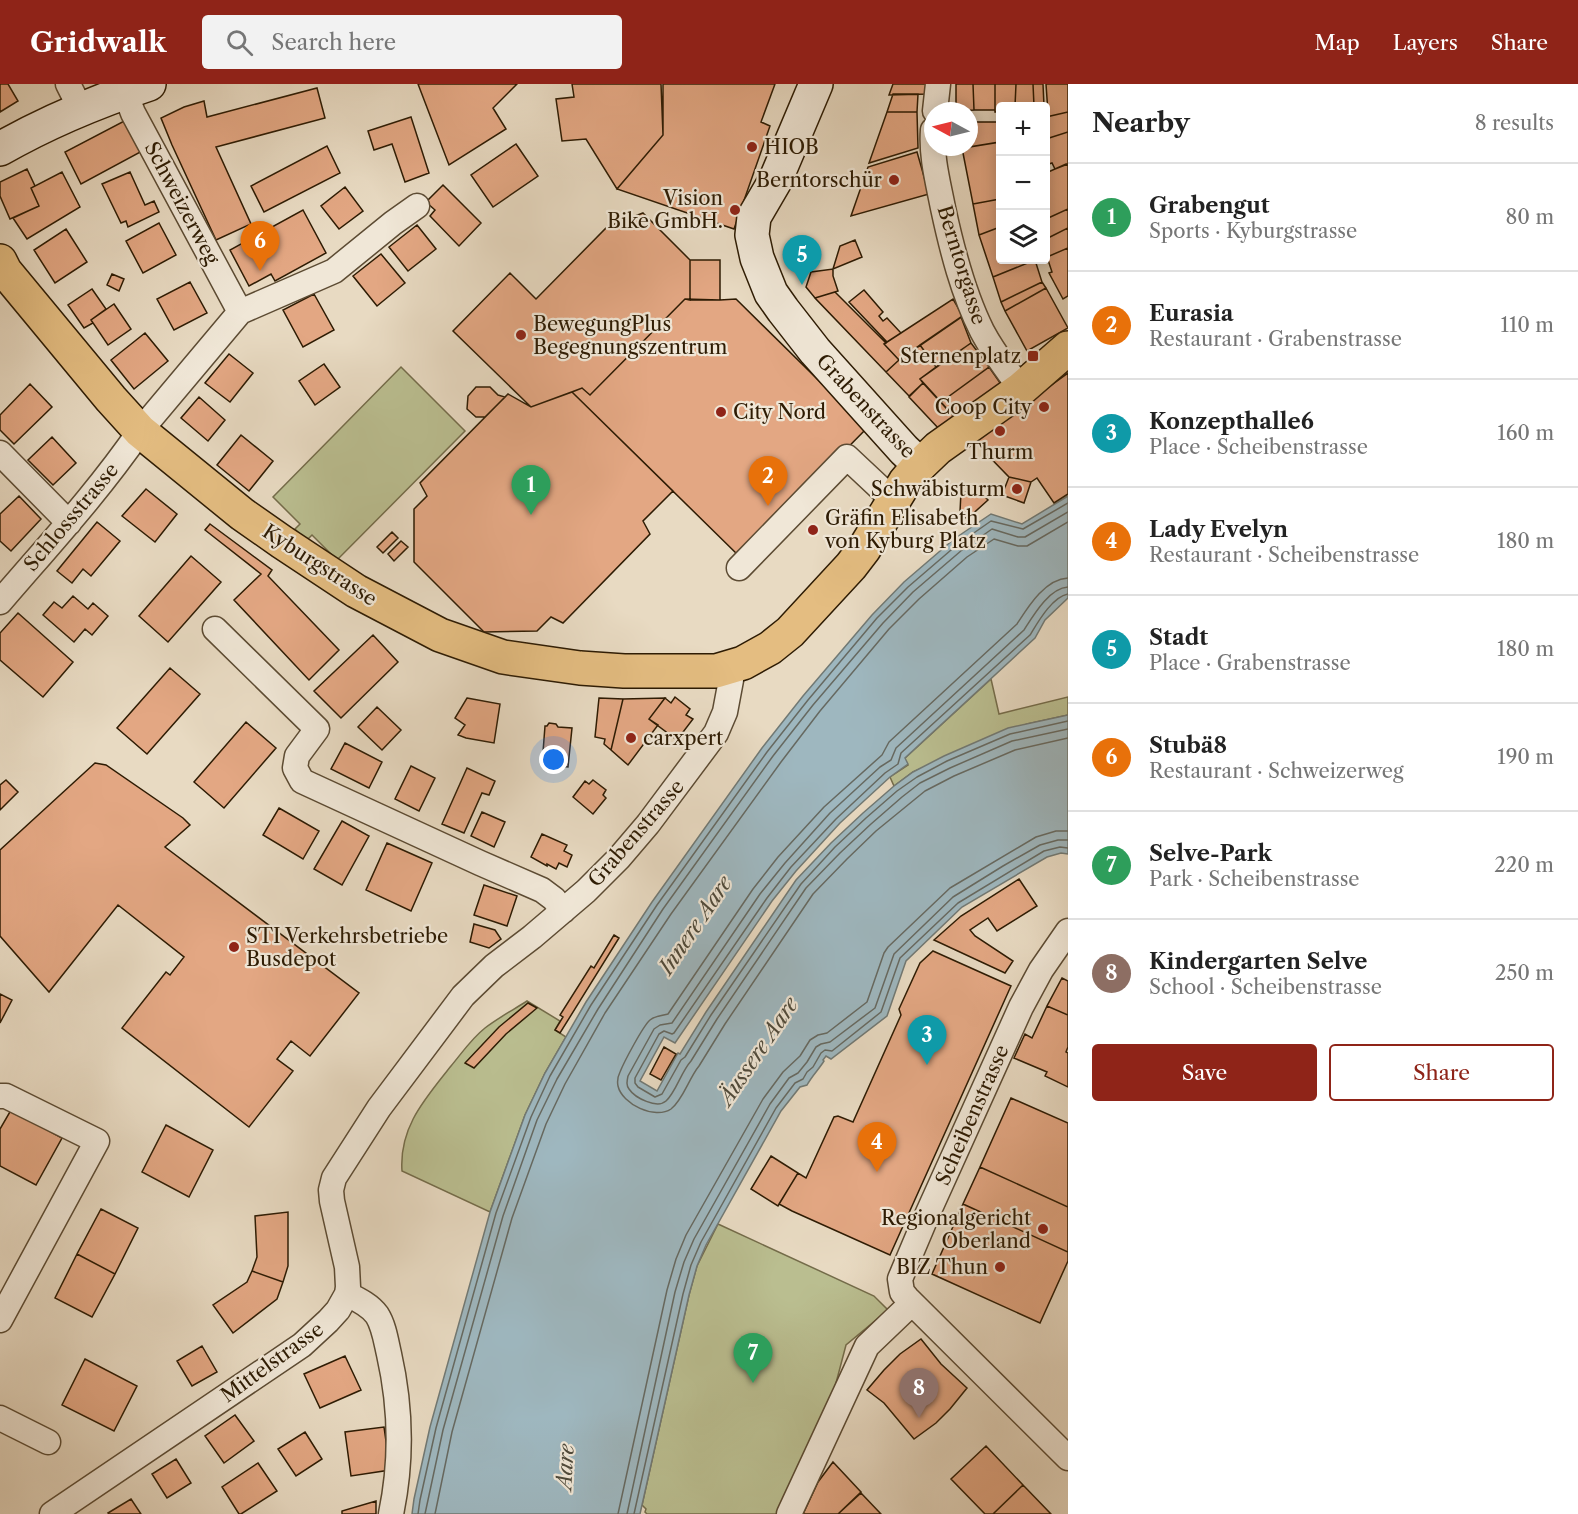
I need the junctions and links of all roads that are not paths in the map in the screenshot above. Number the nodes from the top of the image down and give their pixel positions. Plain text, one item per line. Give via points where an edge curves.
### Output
1 (816, 84) edge
2 (938, 84) edge
3 (137, 88) edge
4 (74, 97) edge
5 (936, 102) edge
6 (0, 149) edge
7 (933, 156) edge
8 (417, 206) dead end
9 (2, 266) edge
10 (240, 312) junction
11 (1068, 348) edge
12 (1021, 389) junction
13 (140, 431) junction
14 (0, 453) edge
15 (926, 460) junction
16 (894, 501) junction
17 (69, 522) junction
18 (739, 568) dead end
19 (0, 602) edge
20 (215, 629) dead end
21 (730, 668) junction
22 (563, 911) junction
23 (1068, 931) edge
24 (0, 1096) edge
25 (347, 1294) junction
26 (912, 1303) junction
27 (0, 1320) edge
28 (0, 1418) edge
29 (48, 1442) dead end
30 (1068, 1458) edge
31 (52, 1514) edge
32 (391, 1514) edge
33 (789, 1514) edge

1 - 15 main road, Grabenstrasse via 775,181 754,217 752,235 758,258 771,293 814,351 904,450
2 - 5 street
3 - 4 main road
3 - 10 street, Schweizerweg via 134,113
4 - 6 main road via 40,128
7 - 12 street, Berntorgasse via 951,246 972,308 991,346
8 - 10 street via 334,271
9 - 13 main road, Kyburgstrasse
10 - 13 street
11 - 12 main road
12 - 15 main road
13 - 17 street, Schlossstrasse
13 - 21 main road, Kyburgstrasse via 282,542 356,591 440,635 503,657 580,668 692,672
14 - 17 street
15 - 16 main road, Grabenstrasse via 905,482
16 - 18 street via 847,457
16 - 21 main road, Grabenstrasse via 851,566 790,633
17 - 19 street, Schlossstrasse
20 - 22 street via 317,729 297,756 295,768 302,781 542,890
21 - 22 street, Grabenstrasse via 725,712 716,733 648,824
22 - 25 street, Grabenstrasse via 463,996 379,1108 334,1178 332,1201 349,1279
23 - 26 street, Scheibenstrasse via 1021,1007 902,1272 902,1292
24 - 27 street via 97,1141
25 - 31 street, Mittelstrasse via 333,1316 302,1345
25 - 32 street via 376,1313 394,1375 399,1461
26 - 30 street, Scheibenstrasse
26 - 33 street via 867,1346
28 - 29 street

